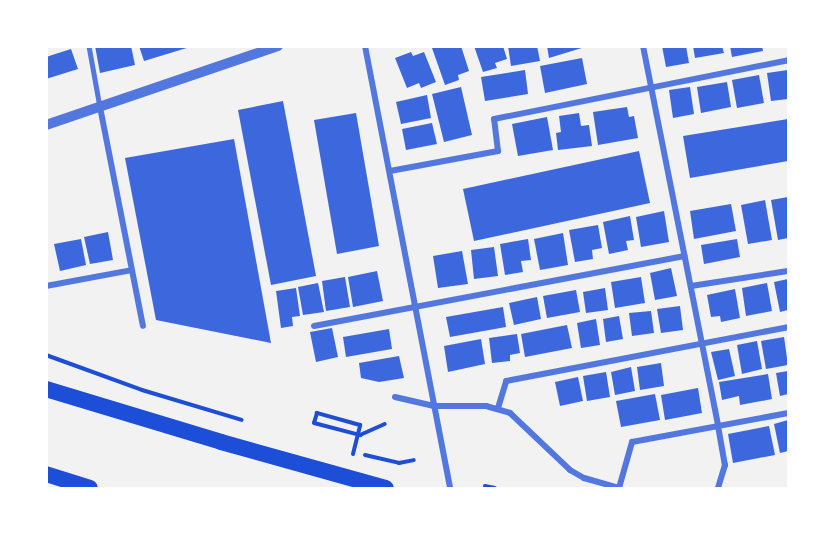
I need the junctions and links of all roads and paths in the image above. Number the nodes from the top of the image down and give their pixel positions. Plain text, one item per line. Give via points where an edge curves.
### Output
1 (89, 46) edge
2 (278, 46) edge
3 (365, 46) edge
4 (644, 46) edge
5 (789, 60) edge
6 (651, 88) junction
7 (100, 107) junction
8 (46, 125) edge
9 (390, 171) junction
10 (684, 256) junction
11 (132, 270) junction
12 (789, 271) edge
13 (46, 286) edge
14 (691, 286) junction
15 (416, 309) junction
16 (143, 326) dead end
17 (314, 327) dead end
18 (789, 327) edge
19 (701, 343) junction
20 (46, 355) edge
21 (46, 388) edge
22 (395, 397) dead end
23 (434, 406) junction
24 (498, 408) junction
25 (789, 413) edge
26 (244, 421) dead end
27 (360, 424) dead end
28 (385, 424) dead end
29 (718, 426) junction
30 (344, 449) dead end
31 (414, 460) dead end
32 (46, 474) edge
33 (485, 486) dead end
34 (620, 488) edge
35 (90, 489) edge
36 (386, 489) edge
37 (450, 489) edge
38 (495, 489) edge
39 (718, 489) edge

1 - 7 lane
2 - 7 street
3 - 9 street
4 - 6 street
5 - 6 street
6 - 9 street via 494,119 498,151
6 - 10 street
7 - 8 street
7 - 11 street
9 - 15 street
10 - 14 street
10 - 15 street
11 - 13 street
11 - 16 street
12 - 14 street
14 - 19 street
15 - 17 street
15 - 23 street
18 - 19 street
19 - 24 street via 506,381
19 - 29 street
20 - 26 path
21 - 36 highway
22 - 23 street
23 - 24 street
23 - 37 street
24 - 34 street via 521,421 570,470
25 - 29 street
27 - 28 path via 317,413 314,423 360,435
29 - 34 street via 632,442
29 - 39 street via 724,465
30 - 31 path via 399,463
32 - 35 highway
33 - 38 path

